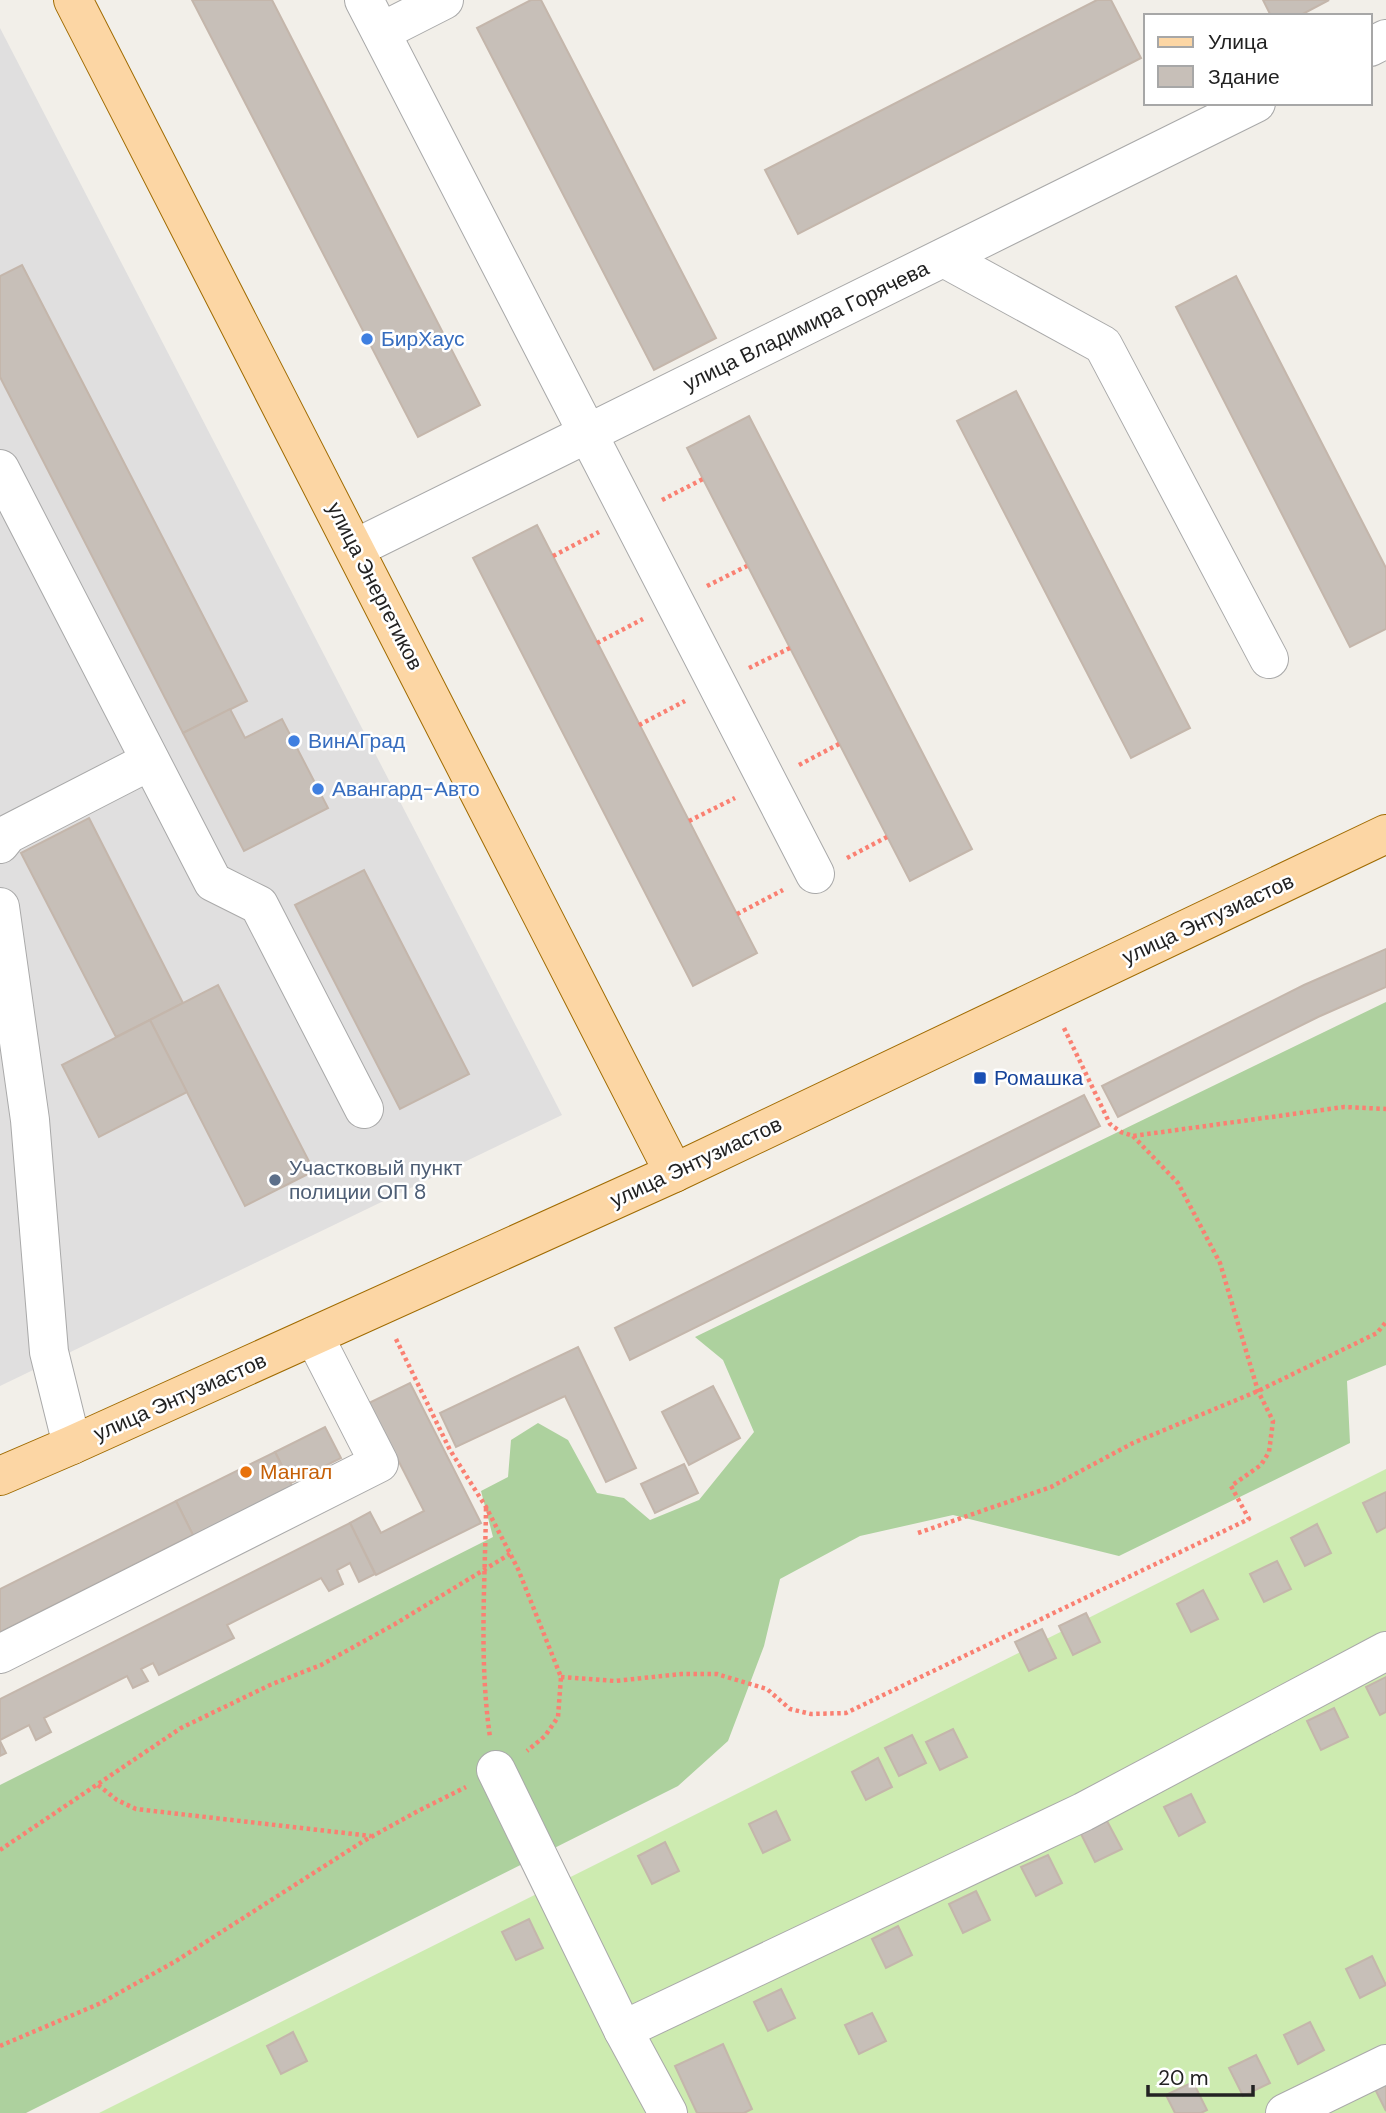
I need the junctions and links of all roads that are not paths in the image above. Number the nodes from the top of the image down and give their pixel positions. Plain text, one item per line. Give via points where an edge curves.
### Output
1 (73, 0) edge
2 (444, 0) edge
3 (372, 16) edge
4 (1252, 105) edge
5 (944, 258) junction
6 (588, 434) junction
7 (0, 470) edge
8 (356, 548) junction
9 (1269, 659) dead end
10 (150, 761) junction
11 (1386, 834) edge
12 (0, 844) edge
13 (815, 874) dead end
14 (0, 907) edge
15 (364, 1109) dead end
16 (674, 1173) junction
17 (314, 1336) junction
18 (72, 1446) junction
19 (0, 1476) edge
20 (1386, 1651) edge
21 (0, 1654) edge
22 (496, 1770) road end
23 (623, 2030) junction
24 (1386, 2064) edge
25 (668, 2113) edge
26 (1285, 2113) edge

1 - 8 main road, улица Энергетиков
2 - 3 street
3 - 6 street
4 - 5 street, улица Владимира Горячева
5 - 6 street, улица Владимира Горячева
5 - 9 street via 1103,345
6 - 8 street, улица Владимира Горячева
6 - 13 street
7 - 10 street
8 - 16 main road, улица Энергетиков
10 - 12 street via 8,834
10 - 15 street via 213,882 259,905
11 - 16 main road, улица Энтузиастов
14 - 18 street via 47,1118 49,1352
16 - 17 main road, улица Энтузиастов
17 - 18 main road, улица Энтузиастов
17 - 21 street via 379,1463
18 - 19 main road, улица Энтузиастов
20 - 23 street via 1083,1812
22 - 23 street
23 - 25 street
24 - 26 street

